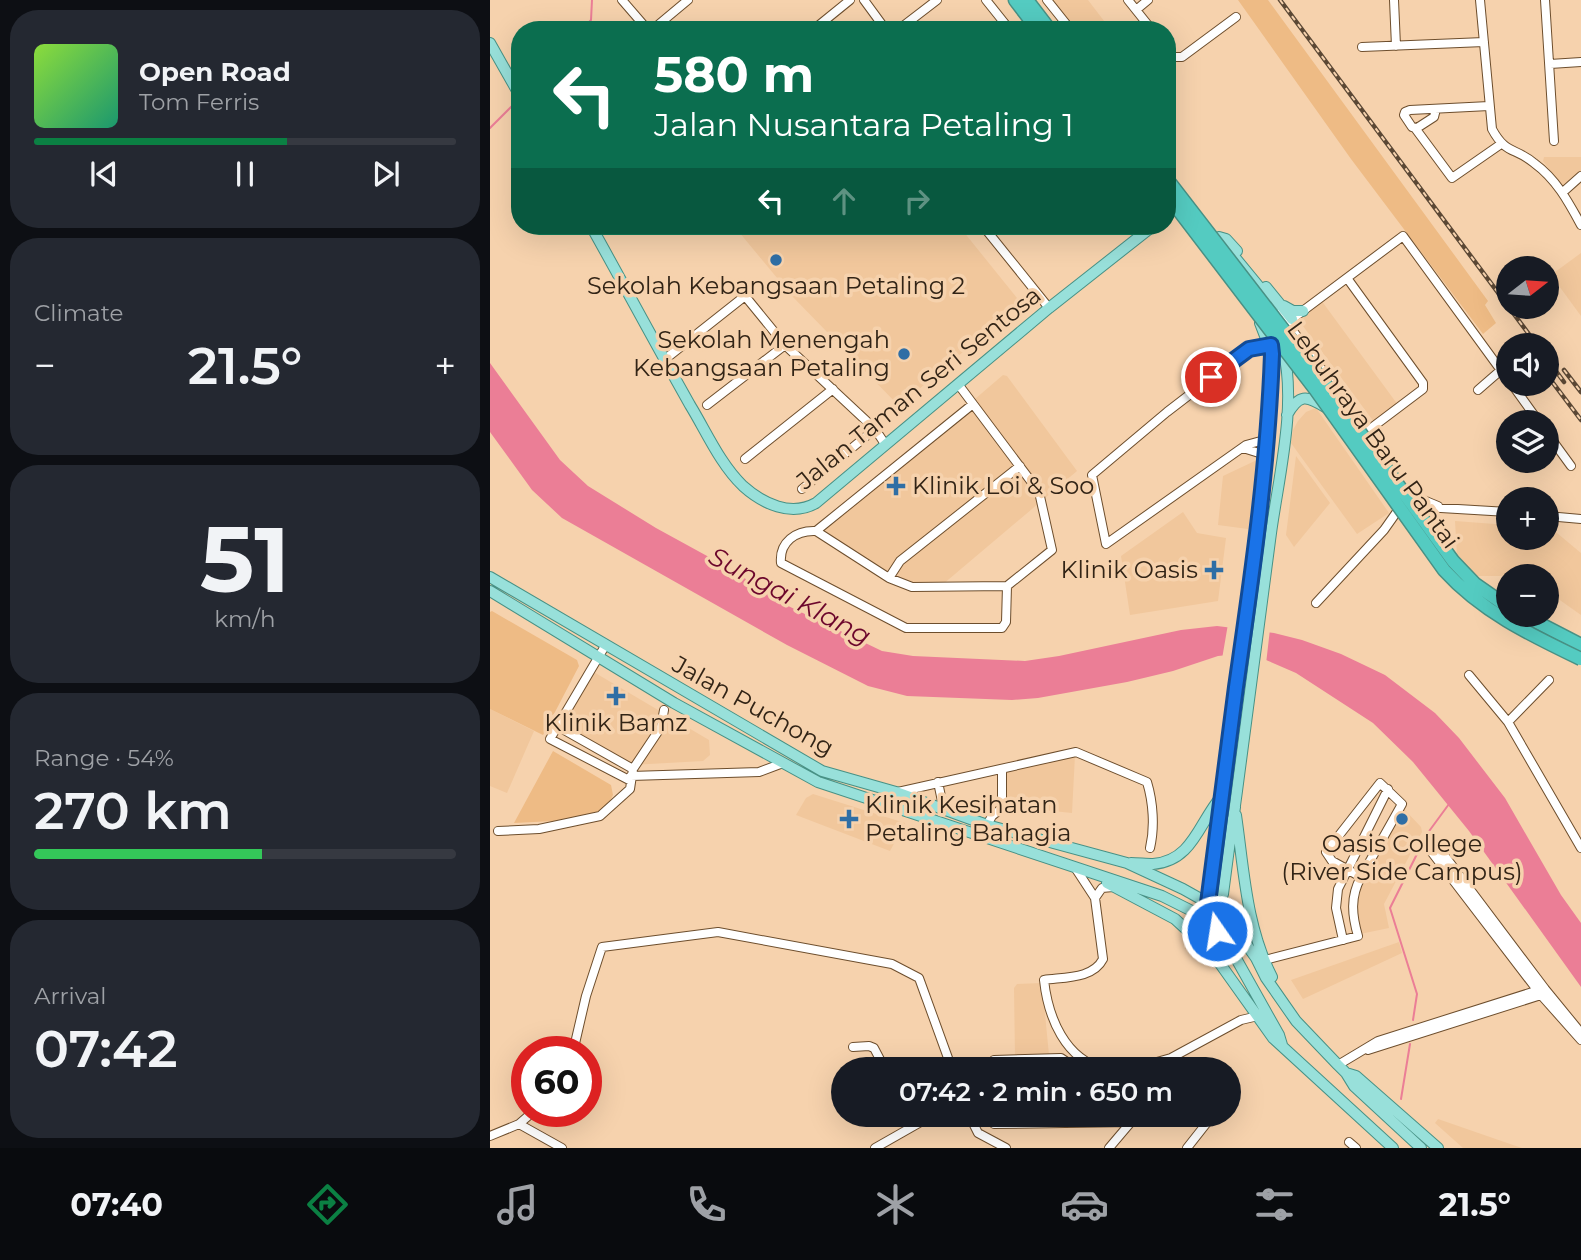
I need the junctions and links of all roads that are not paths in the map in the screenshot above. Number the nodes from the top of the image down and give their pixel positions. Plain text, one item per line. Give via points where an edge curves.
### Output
1 (622, 0) edge
2 (688, 0) edge
3 (850, 0) edge
4 (864, 0) edge
5 (937, 0) edge
6 (986, 0) edge
7 (1013, 0) edge
8 (1027, 0) edge
9 (1034, 0) edge
10 (1047, 0) edge
11 (1128, 0) edge
12 (1148, 0) edge
13 (1394, 0) edge
14 (1480, 0) edge
15 (1545, 0) edge
16 (1136, 10) junction
17 (1236, 17) dead end
18 (642, 21) edge
19 (661, 21) edge
20 (824, 21) edge
21 (879, 21) edge
22 (910, 21) edge
23 (1003, 21) edge
24 (1029, 21) edge
25 (1043, 21) edge
26 (1050, 21) edge
27 (1064, 21) edge
28 (1145, 21) edge
29 (1484, 41) junction
30 (490, 43) edge
31 (1396, 46) junction
32 (1362, 47) dead end
33 (1176, 57) edge
34 (1581, 62) edge
35 (1550, 64) junction
36 (511, 80) edge
37 (1489, 106) junction
38 (1436, 109) junction
39 (1415, 128) junction
40 (1554, 141) dead end
41 (1501, 144) junction
42 (1581, 176) edge
43 (1176, 182) edge
44 (1176, 190) edge
45 (1563, 192) junction
46 (1189, 199) junction
47 (1176, 207) edge
48 (1176, 207) edge
49 (1176, 216) edge
50 (1581, 225) edge
51 (596, 235) edge
52 (990, 235) edge
53 (1142, 235) edge
54 (1219, 237) junction
55 (1347, 278) junction
56 (1265, 294) junction
57 (1278, 302) junction
58 (1049, 309) junction
59 (1303, 311) junction
60 (1290, 320) junction
61 (1276, 344) junction
62 (785, 345) junction
63 (1305, 345) junction
64 (664, 359) junction
65 (1496, 363) edge
66 (1496, 374) edge
67 (958, 384) junction
68 (833, 389) junction
69 (1478, 390) dead end
70 (1340, 395) junction
71 (973, 404) junction
72 (707, 405) dead end
73 (1325, 407) junction
74 (1286, 416) junction
75 (875, 429) junction
76 (1366, 432) junction
77 (1268, 439) junction
78 (885, 444) junction
79 (1242, 448) junction
80 (1559, 450) edge
81 (745, 459) dead end
82 (1266, 463) junction
83 (1020, 466) junction
84 (1571, 466) dead end
85 (802, 489) dead end
86 (1409, 494) junction
87 (1447, 509) junction
88 (1408, 510) junction
89 (1496, 511) edge
90 (1396, 513) junction
91 (1559, 517) edge
92 (1581, 519) edge
93 (816, 531) junction
94 (490, 577) edge
95 (889, 578) junction
96 (1007, 586) junction
97 (490, 591) edge
98 (1496, 598) edge
99 (1316, 603) dead end
100 (1546, 627) edge
101 (1581, 645) edge
102 (605, 646) junction
103 (1581, 659) edge
104 (595, 661) junction
105 (1469, 675) dead end
106 (1549, 680) dead end
107 (664, 710) dead end
108 (1508, 722) junction
109 (557, 726) junction
110 (783, 763) junction
111 (1002, 769) junction
112 (632, 775) junction
113 (938, 782) junction
114 (1388, 789) junction
115 (896, 793) junction
116 (1222, 795) junction
117 (1235, 807) junction
118 (944, 811) junction
119 (987, 825) junction
120 (498, 831) dead end
121 (1150, 848) dead end
122 (1581, 848) edge
123 (1127, 863) junction
124 (1346, 868) junction
125 (1076, 869) junction
126 (1090, 874) junction
127 (1361, 877) junction
128 (1113, 887) junction
129 (1095, 898) junction
130 (1211, 909) junction
131 (1343, 940) junction
132 (1265, 960) junction
133 (1541, 991) junction
134 (1258, 1016) junction
135 (1293, 1016) junction
136 (1581, 1033) edge
137 (577, 1036) edge
138 (1581, 1040) edge
139 (1067, 1043) junction
140 (1282, 1045) junction
141 (853, 1047) dead end
142 (879, 1057) edge
143 (948, 1057) edge
144 (1062, 1057) edge
145 (1082, 1057) edge
146 (1173, 1057) edge
147 (1338, 1065) junction
148 (1346, 1073) junction
149 (512, 1127) edge
150 (524, 1127) edge
151 (974, 1127) edge
152 (1126, 1127) edge
153 (1204, 1127) edge
154 (908, 1128) edge
155 (490, 1136) edge
156 (995, 1146) edge
157 (562, 1148) edge
158 (875, 1148) edge
159 (1006, 1148) edge
160 (1109, 1148) edge
161 (1187, 1148) edge
162 (1393, 1148) edge
163 (1421, 1148) edge
164 (1438, 1148) edge

1 - 18 street
2 - 19 street
3 - 20 street
4 - 21 street
5 - 22 street
6 - 23 street
7 - 24 highway
8 - 25 highway
9 - 26 main road
10 - 27 street
11 - 16 street
12 - 16 street
13 - 31 street
14 - 29 street
15 - 35 street
16 - 28 street
17 - 33 street
29 - 31 street
29 - 37 street
30 - 36 main road
31 - 32 street
34 - 35 street
35 - 40 street
37 - 38 street
37 - 41 street via 1491,128
38 - 39 street via 1434,117
38 - 39 street via 1405,112
39 - 41 street via 1452,178
41 - 45 street via 1535,163
42 - 45 street
43 - 46 main road
44 - 98 highway, Lebuhraya Baru Pantai, bridge via 1453,561
45 - 50 street
46 - 47 main road
46 - 54 main road
48 - 103 highway, Lebuhraya Baru Pantai, bridge via 1307,378 1444,570 1485,607
49 - 61 main road
51 - 64 main road, Jalan Taman Seri Sentosa
52 - 58 street
53 - 58 main road, Jalan Taman Seri Sentosa
54 - 56 main road
54 - 57 main road via 1237,251
55 - 59 street
55 - 65 street via 1403,236
55 - 76 street via 1423,383 1423,388
56 - 60 street
56 - 61 main road via 1273,309
57 - 59 main road
57 - 60 main road
58 - 67 main road, Jalan Taman Seri Sentosa
59 - 60 street
60 - 61 main road
60 - 63 street
61 - 63 main road via 1296,340
61 - 74 main road via 1289,371
61 - 77 main road
61 - 79 street via 1249,349 1092,475 1106,544
61 - 82 main road via 1272,439
62 - 64 street via 745,296
62 - 68 street
62 - 72 street
63 - 70 street
64 - 78 main road, Jalan Taman Seri Sentosa via 730,472 771,504 798,510 808,507
66 - 69 street
67 - 71 street
67 - 78 main road, Jalan Taman Seri Sentosa
68 - 75 street
68 - 81 street
70 - 73 street via 1332,390 1324,394
70 - 76 street
71 - 83 street
71 - 93 street
73 - 74 main road via 1305,397 1293,404
73 - 90 street
74 - 117 main road
75 - 78 street
75 - 85 street
76 - 86 street
77 - 79 street
77 - 82 main road
79 - 82 street via 1259,453
80 - 84 street
82 - 116 main road
83 - 95 street via 900,561
83 - 96 street via 1040,492 1052,550
86 - 87 street
86 - 88 street via 1412,504
87 - 88 street
87 - 89 street
88 - 90 street
90 - 99 street
91 - 92 street
93 - 95 street
93 - 96 street via 795,534 781,564 906,628 1002,628
94 - 102 main road, Jalan Puchong
95 - 96 street via 912,587
97 - 104 main road, Jalan Puchong
100 - 101 highway
102 - 104 street
102 - 115 main road, Jalan Puchong via 822,771
104 - 109 street
104 - 110 main road, Jalan Puchong
105 - 108 street
106 - 108 street
107 - 112 street via 661,727
108 - 122 street
109 - 112 street
109 - 112 street via 550,739
110 - 112 street via 759,772
110 - 125 main road, Jalan Puchong via 818,782
111 - 113 street
111 - 119 street via 1002,808
111 - 121 street via 1076,752 1147,782 1153,836
112 - 120 street via 630,789 600,816 539,829
113 - 115 street
113 - 118 street
114 - 124 street
114 - 124 street via 1376,785 1326,852
114 - 127 street via 1402,804
115 - 118 main road, Jalan Puchong
116 - 123 main road via 1182,853 1153,864
116 - 130 main road
117 - 130 main road via 1223,894
117 - 132 main road via 1247,898
118 - 119 main road, Jalan Puchong
119 - 123 main road, Jalan Puchong
123 - 130 main road, Jalan Puchong via 1183,889
124 - 127 street
124 - 131 street via 1336,898
125 - 126 main road, Jalan Puchong
125 - 129 street
126 - 128 main road
126 - 130 main road, Jalan Puchong via 1162,896 1196,913
127 - 131 street via 1353,899 1358,936
128 - 129 street via 1102,888
128 - 134 main road via 1175,919 1221,965
129 - 139 street via 1104,950 1099,967 1087,974 1044,980 1047,1005
130 - 135 main road via 1239,934
130 - 140 main road via 1217,931
131 - 132 street
132 - 135 main road
133 - 133 street via 1430,850 1435,843
133 - 136 street
133 - 138 street
133 - 147 street via 1378,1041
134 - 140 main road
134 - 146 street via 1241,1020
135 - 147 main road
137 - 143 street via 602,947 719,932 891,964 919,978
139 - 144 street
139 - 145 street
140 - 162 main road
141 - 142 street via 869,1046
147 - 148 main road
148 - 163 main road via 1354,1086
148 - 164 main road via 1356,1076
149 - 155 street
150 - 157 street
151 - 156 street
152 - 160 street
153 - 161 street
154 - 158 street
156 - 159 street

